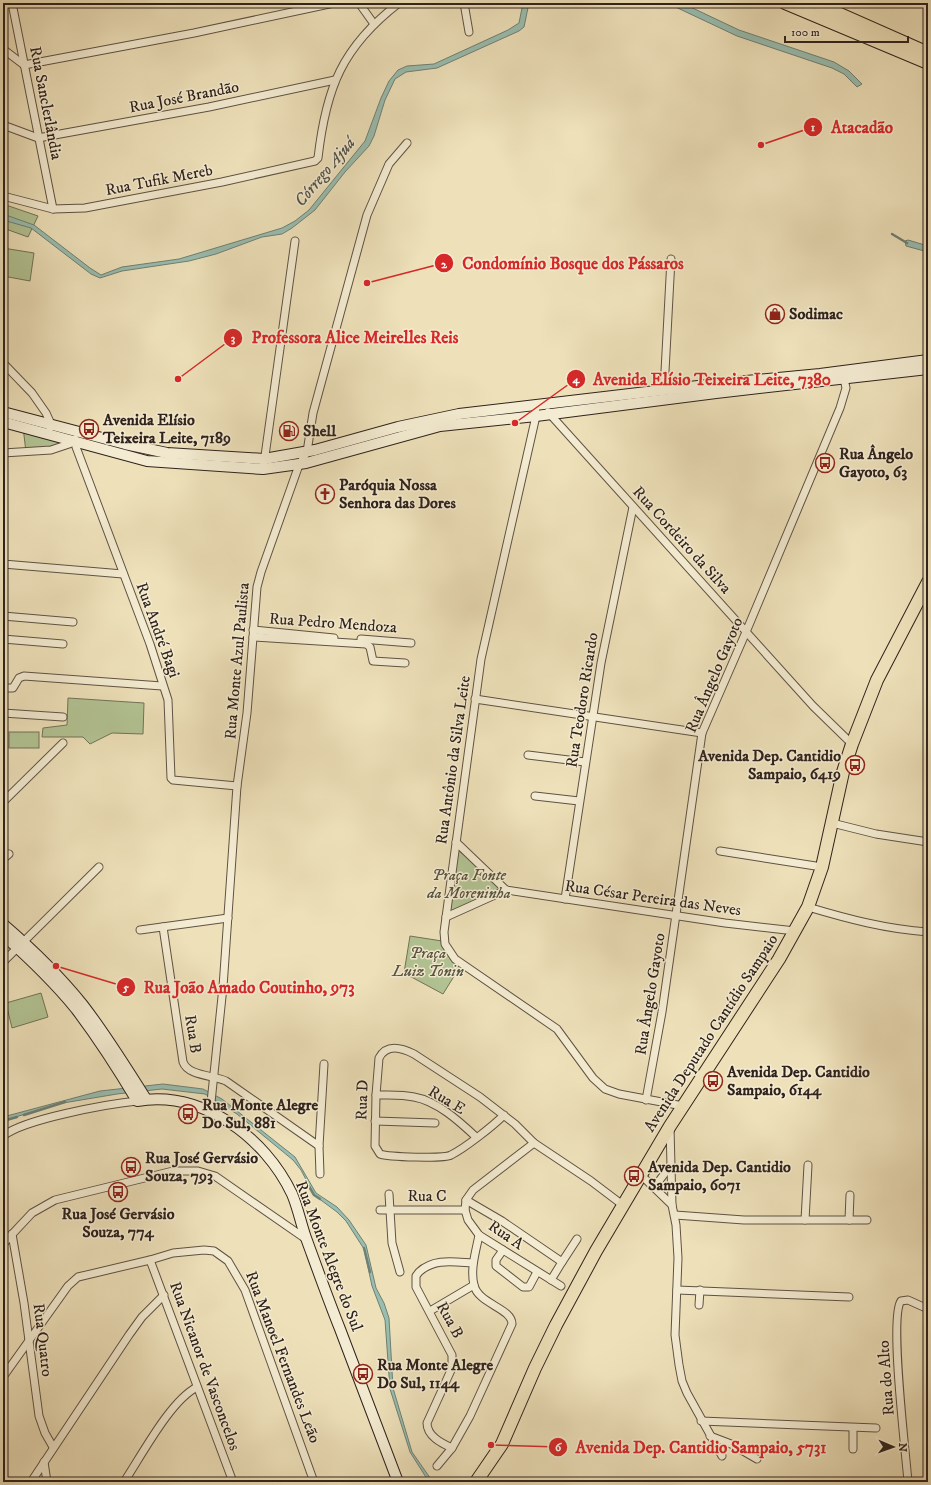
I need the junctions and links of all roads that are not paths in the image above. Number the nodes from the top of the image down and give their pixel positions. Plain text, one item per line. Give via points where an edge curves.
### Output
1 (12, 3) edge
2 (334, 3) edge
3 (358, 3) edge
4 (399, 3) edge
5 (464, 3) edge
6 (785, 3) edge
7 (815, 3) edge
8 (374, 24) junction
9 (469, 32) dead end
10 (3, 49) edge
11 (928, 53) edge
12 (928, 63) edge
13 (24, 65) junction
14 (335, 80) junction
15 (3, 125) edge
16 (38, 138) junction
17 (407, 143) dead end
18 (3, 196) edge
19 (53, 209) junction
20 (295, 241) dead end
21 (671, 259) dead end
22 (928, 360) edge
23 (3, 363) edge
24 (928, 369) edge
25 (843, 375) junction
26 (716, 388) junction
27 (664, 390) junction
28 (535, 406) junction
29 (548, 409) junction
30 (3, 412) edge
31 (536, 416) junction
32 (3, 422) edge
33 (51, 424) junction
34 (77, 431) junction
35 (48, 435) junction
36 (75, 442) junction
37 (307, 452) junction
38 (3, 453) edge
39 (264, 464) junction
40 (299, 465) junction
41 (633, 507) junction
42 (3, 564) edge
43 (123, 574) junction
44 (928, 582) edge
45 (3, 616) edge
46 (73, 622) dead end
47 (746, 632) junction
48 (253, 634) junction
49 (3, 639) edge
50 (411, 643) dead end
51 (63, 644) dead end
52 (405, 663) dead end
53 (162, 686) junction
54 (3, 688) edge
55 (475, 699) junction
56 (3, 713) edge
57 (63, 717) dead end
58 (592, 717) junction
59 (702, 734) junction
60 (64, 743) dead end
61 (852, 744) junction
62 (528, 755) dead end
63 (585, 762) junction
64 (237, 786) junction
65 (535, 796) dead end
66 (580, 801) junction
67 (3, 802) edge
68 (832, 823) junction
69 (456, 842) junction
70 (928, 842) edge
71 (720, 851) dead end
72 (9, 854) dead end
73 (3, 859) edge
74 (99, 867) dead end
75 (822, 867) junction
76 (506, 890) junction
77 (565, 899) junction
78 (808, 907) junction
79 (676, 916) junction
80 (446, 917) junction
81 (228, 918) junction
82 (3, 924) edge
83 (163, 927) junction
84 (140, 930) dead end
85 (795, 931) junction
86 (928, 932) edge
87 (3, 935) edge
88 (20, 945) junction
89 (3, 962) edge
90 (324, 1064) dead end
91 (213, 1078) junction
92 (376, 1095) junction
93 (141, 1100) junction
94 (646, 1100) junction
95 (683, 1106) junction
96 (210, 1112) junction
97 (504, 1116) junction
98 (375, 1121) junction
99 (436, 1123) dead end
100 (670, 1126) junction
101 (3, 1136) edge
102 (476, 1137) junction
103 (534, 1143) junction
104 (319, 1146) junction
105 (672, 1165) junction
106 (808, 1165) dead end
107 (320, 1174) dead end
108 (641, 1175) junction
109 (653, 1185) junction
110 (390, 1194) dead end
111 (850, 1195) dead end
112 (466, 1200) junction
113 (672, 1205) junction
114 (624, 1206) junction
115 (380, 1210) dead end
116 (389, 1210) junction
117 (465, 1210) junction
118 (675, 1215) junction
119 (805, 1220) junction
120 (849, 1220) junction
121 (867, 1220) dead end
122 (12, 1234) junction
123 (479, 1235) junction
124 (307, 1239) junction
125 (577, 1239) dead end
126 (3, 1244) edge
127 (503, 1250) junction
128 (150, 1260) junction
129 (562, 1262) junction
130 (473, 1263) junction
131 (400, 1272) dead end
132 (537, 1272) junction
133 (551, 1280) junction
134 (474, 1285) junction
135 (561, 1286) dead end
136 (677, 1290) junction
137 (700, 1290) junction
138 (164, 1295) junction
139 (849, 1297) dead end
140 (699, 1305) dead end
141 (928, 1309) edge
142 (430, 1311) junction
143 (29, 1338) junction
144 (3, 1377) edge
145 (197, 1387) junction
146 (701, 1421) junction
147 (853, 1428) junction
148 (876, 1428) dead end
149 (710, 1436) junction
150 (53, 1447) junction
151 (452, 1448) junction
152 (852, 1449) dead end
153 (722, 1456) dead end
154 (757, 1458) dead end
155 (44, 1462) junction
156 (437, 1466) dead end
157 (31, 1482) edge
158 (47, 1482) edge
159 (124, 1482) edge
160 (233, 1482) edge
161 (314, 1482) edge
162 (398, 1482) edge
163 (476, 1482) edge
164 (908, 1482) edge

1 - 13 street, Rua Sanclerlândia
2 - 13 street via 194,34
3 - 8 street
4 - 8 street
5 - 9 street
6 - 12 main road
7 - 11 main road
8 - 14 street via 347,57
10 - 13 street
13 - 16 street, Rua Sanclerlândia
14 - 16 street, Rua José Brandão via 209,107
14 - 19 street, Rua Tufik Mereb via 323,117 318,158 313,162 85,208
15 - 16 street
16 - 19 street, Rua Sanclerlândia
17 - 37 street, Rua Monte Azul Paulista via 389,164 367,215 313,413
18 - 19 street, Rua Tufik Mereb
20 - 39 street
21 - 27 street
22 - 25 main road
23 - 33 street via 32,394
24 - 25 main road
25 - 26 main road
25 - 47 street, Rua Ângelo Gayoto via 846,388 840,408
26 - 27 main road
26 - 29 main road
27 - 29 main road
28 - 29 main road
28 - 31 street, Rua Antônio da Silva Leite
28 - 37 main road via 434,418
29 - 31 main road
29 - 41 street, Rua Cordeiro da Silva
30 - 33 main road
31 - 40 main road via 440,426
31 - 55 street, Rua Antônio da Silva Leite via 486,633
32 - 35 main road
33 - 34 main road
33 - 35 street
34 - 36 street
34 - 39 main road via 167,452
35 - 36 main road
36 - 38 street via 51,450
36 - 39 main road via 146,461
36 - 43 street, Rua André Bagi
37 - 39 main road
37 - 40 street, Rua Monte Azul Paulista
39 - 40 main road
40 - 48 street, Rua Monte Azul Paulista via 258,582
41 - 47 street, Rua Cordeiro da Silva
41 - 58 street, Rua Teodoro Ricardo via 610,614
42 - 43 street
43 - 53 street, Rua André Bagi via 150,644
44 - 61 main road, Avenida Deputado Cantídio Sampaio via 877,680
45 - 46 street
47 - 59 street, Rua Ângelo Gayoto
47 - 61 street, Rua Cordeiro da Silva via 813,706
48 - 50 street, Rua Pedro Mendoza
48 - 52 street, Rua Pedro Mendoza via 366,644 370,647 373,661
48 - 64 street, Rua Monte Azul Paulista via 245,733
49 - 51 street
53 - 54 street via 24,676 19,678 13,688
53 - 64 street, Rua André Bagi via 170,706 171,778
55 - 58 street
55 - 69 street, Rua Antônio da Silva Leite
56 - 57 street
58 - 59 street
58 - 63 street, Rua Teodoro Ricardo
59 - 79 street, Rua Ângelo Gayoto
60 - 67 street
61 - 68 main road, Avenida Deputado Cantídio Sampaio
62 - 63 street
63 - 66 street, Rua Teodoro Ricardo
64 - 81 street, Rua Monte Azul Paulista
65 - 66 street
66 - 77 street, Rua Teodoro Ricardo
68 - 70 street via 895,838
68 - 75 main road, Avenida Deputado Cantídio Sampaio
69 - 76 street
69 - 80 street, Rua Antônio da Silva Leite
71 - 75 street
72 - 73 street
74 - 88 street
75 - 78 main road, Avenida Deputado Cantídio Sampaio
76 - 77 street, Rua César Pereira das Neves
76 - 80 street
77 - 79 street, Rua César Pereira das Neves
78 - 85 main road, Avenida Deputado Cantídio Sampaio
78 - 86 street via 859,922
79 - 85 street, Rua César Pereira das Neves
79 - 94 street, Rua Ângelo Gayoto
80 - 94 street, Rua Antônio da Silva Leite via 445,944 455,959 557,1029 593,1078 605,1089 612,1093
81 - 83 street
81 - 91 street, Rua Monte Azul Paulista
82 - 88 main road
83 - 84 street
83 - 91 street, Rua B via 184,1066
85 - 95 main road, Avenida Deputado Cantídio Sampaio
87 - 88 main road
88 - 89 street
88 - 93 main road via 53,970 82,1004 105,1035
90 - 104 street
91 - 96 street, Rua Monte Azul Paulista
91 - 104 street via 226,1081
92 - 97 street, Rua D via 379,1058 386,1050 398,1048 414,1054 480,1097
92 - 98 street, Rua D
92 - 102 street, Rua E via 406,1096 424,1100 455,1119
93 - 96 main road, Rua Monte Alegre do Sul via 188,1104
93 - 101 street, Rua Monte Alegre do Sul via 116,1103 27,1124
94 - 95 street, Rua Antônio da Silva Leite
95 - 100 main road, Avenida Deputado Cantídio Sampaio
96 - 124 main road, Rua Monte Alegre do Sul via 223,1118 248,1137 278,1170 293,1196
97 - 102 street, Rua D
97 - 103 street, Rua D
98 - 99 street, Rua E
98 - 102 street, Rua D via 375,1146 378,1152 386,1156 448,1156
100 - 105 street
100 - 108 main road, Avenida Deputado Cantídio Sampaio
103 - 112 street via 479,1184
103 - 114 street, Rua D
104 - 107 street
105 - 109 street
105 - 113 street
106 - 119 street
108 - 109 street
108 - 114 main road, Avenida Deputado Cantídio Sampaio
109 - 113 street
110 - 116 street
111 - 120 street
112 - 117 street
112 - 129 street, Rua A
113 - 118 street
114 - 163 main road, Avenida Deputado Cantídio Sampaio via 556,1325 502,1444
115 - 116 street, Rua C
116 - 117 street, Rua C
116 - 131 street, Rua C via 393,1251
117 - 123 street, Rua A via 468,1220
118 - 119 street via 731,1220
118 - 136 street
119 - 120 street
120 - 121 street
122 - 124 street via 32,1213 55,1200 164,1172 182,1170 215,1176
122 - 126 street
122 - 143 street, Rua Quatro
123 - 127 street, Rua A
123 - 130 street
124 - 162 main road, Rua Monte Alegre do Sul
125 - 129 street
127 - 132 street, Rua A
127 - 132 street via 496,1260 496,1266 523,1287 529,1287
128 - 138 street, Rua Nicanor de Vasconcelos
128 - 143 street, Rua Manoel Fernandes Leão via 78,1277 68,1286
128 - 161 street, Rua Manoel Fernandes Leão via 194,1250 214,1251 228,1261 245,1290
129 - 133 street
130 - 134 street
130 - 142 street, Rua B via 444,1261 428,1265 418,1272 416,1287
132 - 133 street, Rua A
133 - 135 street, Rua A
134 - 142 street
134 - 151 street via 483,1298 509,1315 512,1324 470,1416
136 - 137 street
136 - 146 street via 675,1335 678,1365 682,1381
137 - 139 street
137 - 140 street
138 - 145 street, Rua Nicanor de Vasconcelos
138 - 150 street via 133,1329
141 - 164 street, Rua do Alto via 903,1300 899,1305 898,1362
142 - 151 street, Rua B via 451,1350 453,1361 428,1418 427,1427 432,1435
143 - 144 street, Rua Manoel Fernandes Leão
143 - 150 street, Rua Quatro via 39,1416
145 - 159 street via 172,1409
145 - 160 street, Rua Nicanor de Vasconcelos
146 - 147 street
146 - 149 street
147 - 148 street
147 - 152 street
149 - 153 street
149 - 154 street
150 - 155 street
151 - 156 street
155 - 157 street
155 - 158 street

